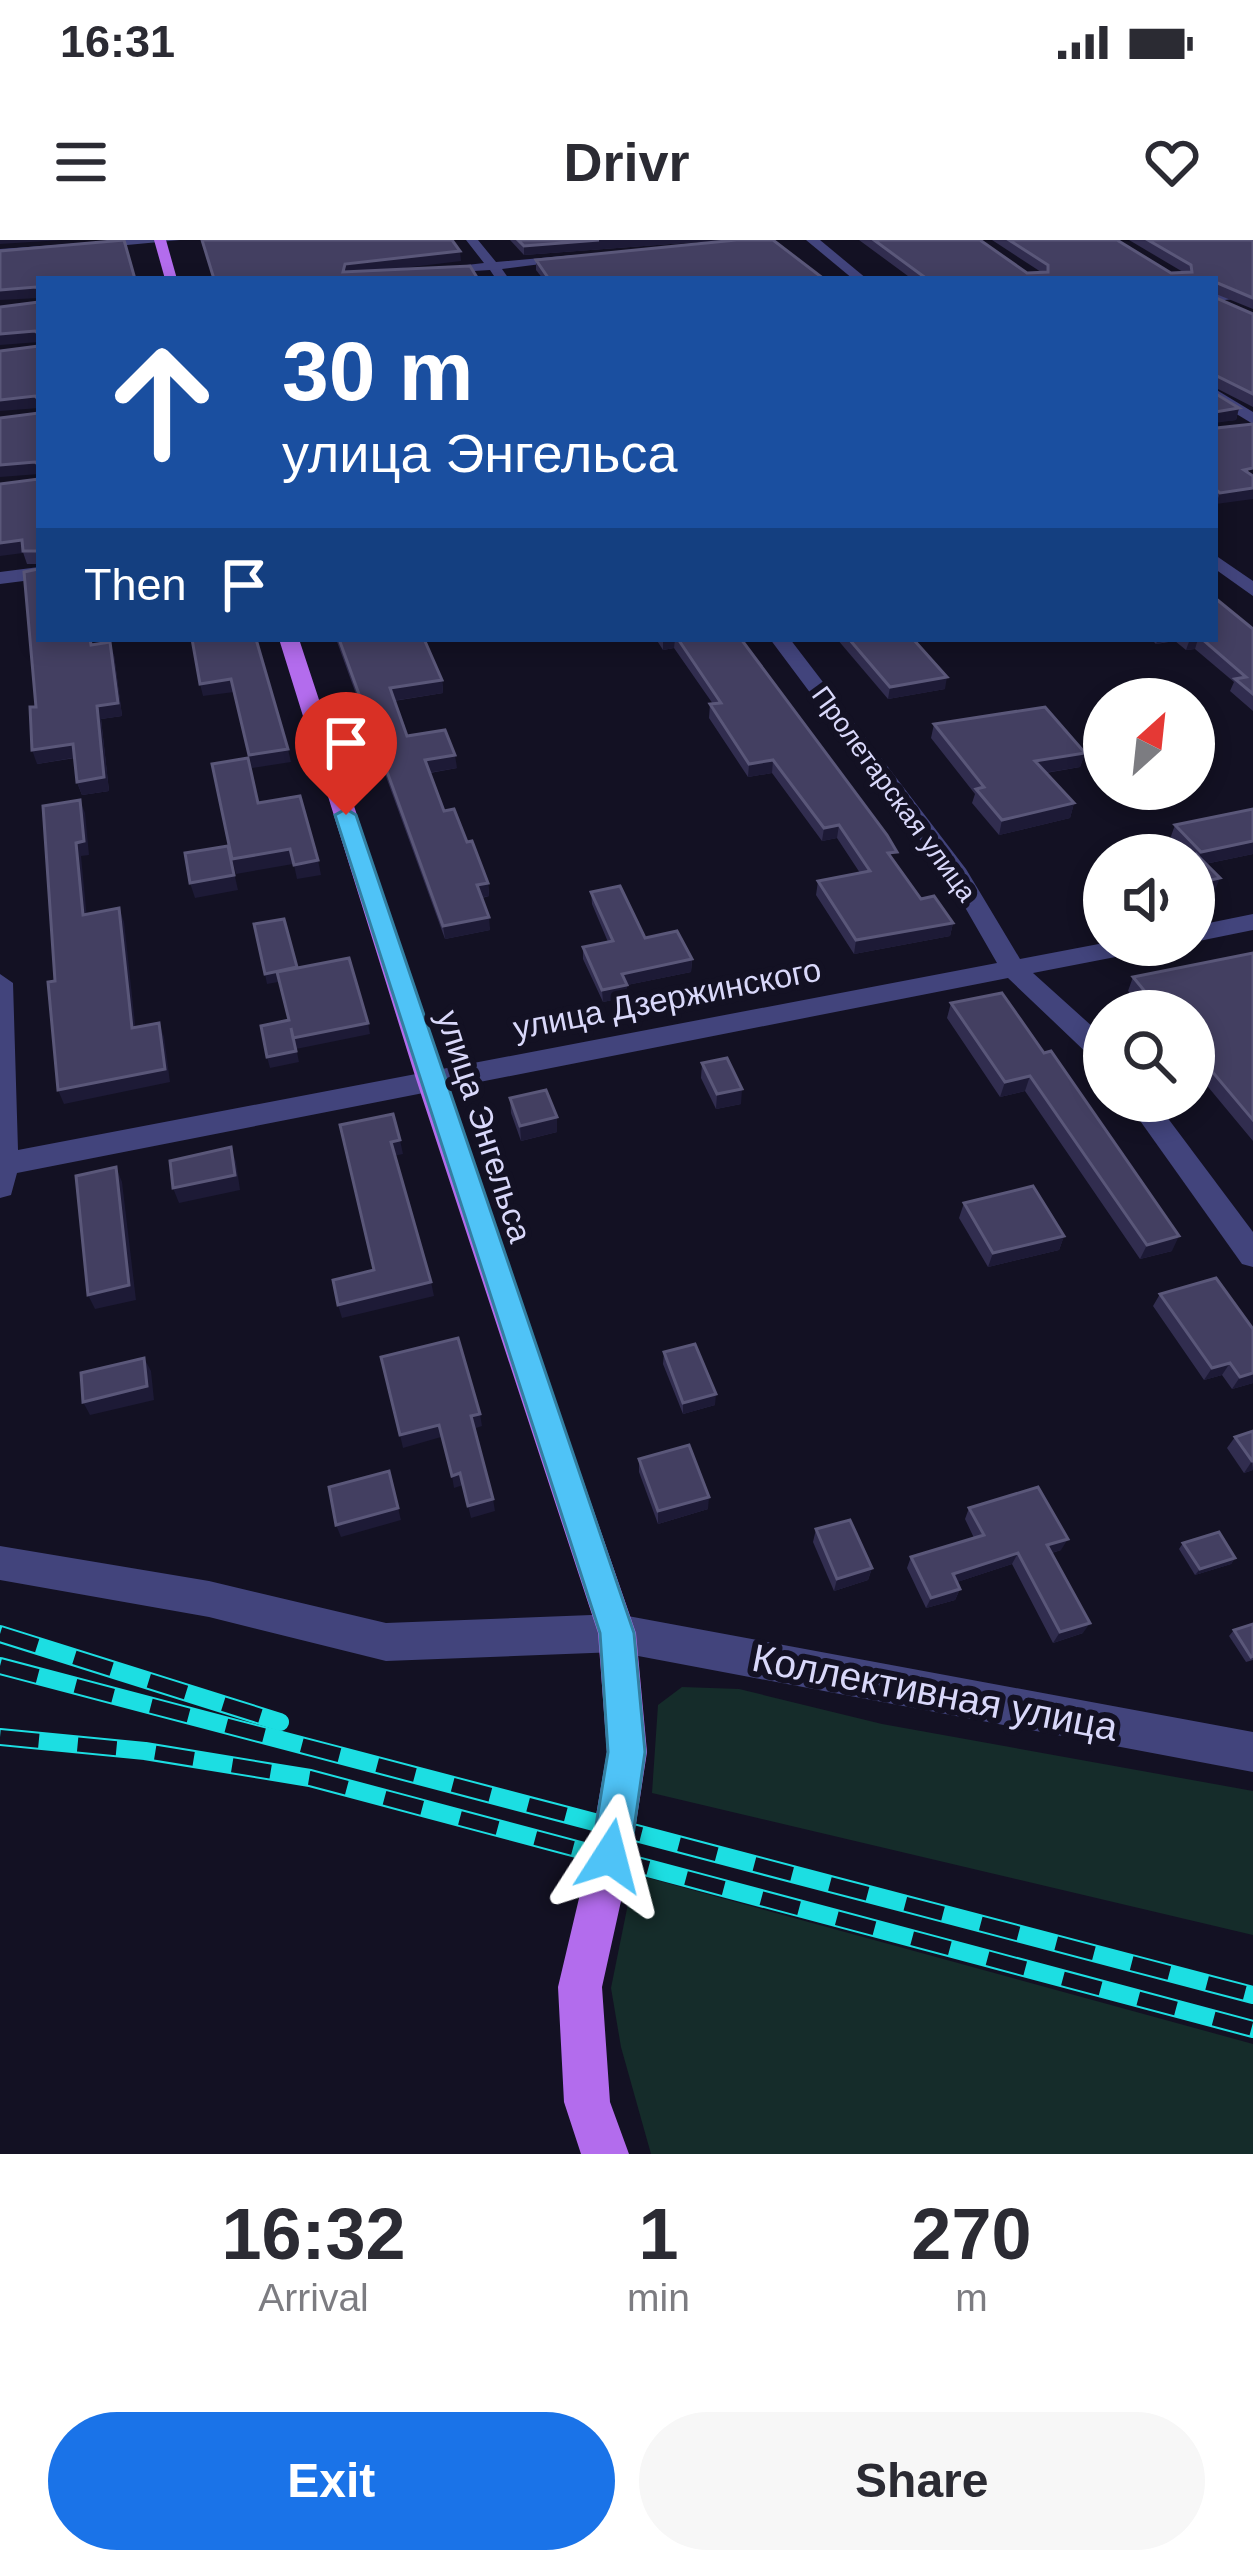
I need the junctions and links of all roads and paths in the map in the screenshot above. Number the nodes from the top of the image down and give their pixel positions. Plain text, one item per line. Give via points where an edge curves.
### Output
1 (160, 240) edge
2 (174, 240) edge
3 (472, 240) edge
4 (812, 240) edge
5 (0, 253) edge
6 (587, 258) edge
7 (493, 267) junction
8 (170, 276) edge
9 (388, 276) edge
10 (500, 276) edge
11 (857, 276) edge
12 (1253, 293) edge
13 (1218, 298) edge
14 (1218, 300) edge
15 (1234, 310) edge
16 (1218, 396) edge
17 (1253, 423) edge
18 (1234, 429) edge
19 (1218, 562) edge
20 (36, 573) edge
21 (0, 578) edge
22 (1253, 590) edge
23 (291, 642) edge
24 (782, 642) edge
25 (1253, 922) edge
26 (1215, 930) edge
27 (1083, 955) edge
28 (1013, 969) junction
29 (0, 983) edge
30 (1083, 1034) edge
31 (430, 1079) junction
32 (1155, 1122) edge
33 (2, 1172) edge
34 (1253, 1255) edge
35 (0, 1562) edge
36 (617, 1633) junction
37 (1253, 1752) edge
38 (605, 2154) edge

1 - 2 street
1 - 5 street
1 - 8 main road
3 - 7 street
4 - 11 street
6 - 7 street
7 - 9 street
7 - 10 street
12 - 13 street
14 - 15 street
16 - 17 street
17 - 18 street
19 - 22 street
20 - 21 street
23 - 31 main road, улица Энгельса
24 - 28 street, Пролетарская улица via 958,874
25 - 26 street
27 - 28 street, улица Дзержинского
28 - 30 street, Пролетарская улица
28 - 31 street, улица Дзержинского
29 - 33 street
31 - 33 street, улица Дзержинского
31 - 36 main road, улица Энгельса
32 - 34 street
35 - 36 street, Коллективная улица via 209,1599 386,1642
36 - 37 street, Коллективная улица
36 - 38 main road, улица Энгельса via 627,1752 580,1987 587,2102

